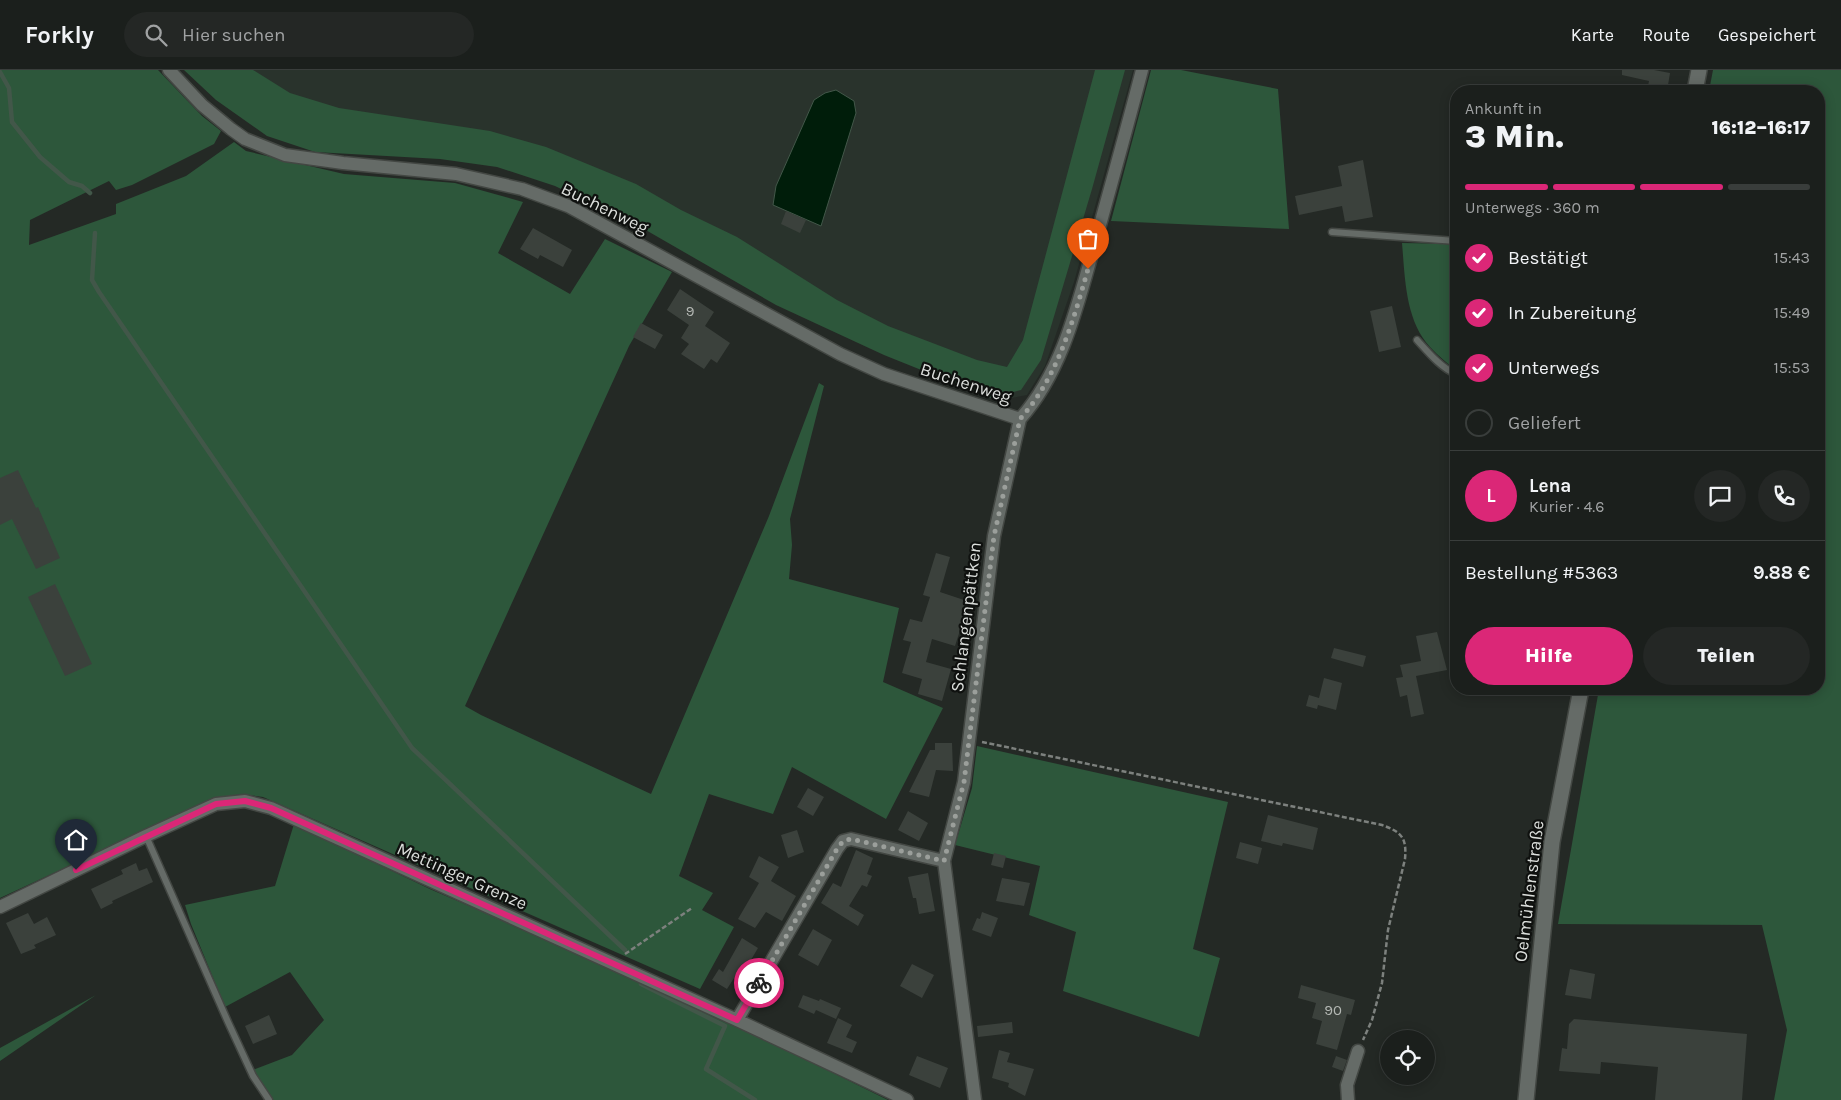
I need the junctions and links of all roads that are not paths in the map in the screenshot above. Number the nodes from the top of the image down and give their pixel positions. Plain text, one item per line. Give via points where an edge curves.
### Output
1 (169, 70) edge
2 (1142, 70) edge
3 (1699, 70) edge
4 (1696, 85) edge
5 (1332, 232) dead end
6 (1450, 241) edge
7 (1417, 340) dead end
8 (1450, 372) edge
9 (1020, 419) junction
10 (1580, 695) edge
11 (146, 836) junction
12 (944, 861) junction
13 (0, 907) edge
14 (737, 1020) junction
15 (1358, 1052) road end
16 (269, 1100) edge
17 (907, 1100) edge
18 (975, 1100) edge
19 (1348, 1100) edge
20 (1526, 1100) edge

1 - 9 street, Buchenweg via 202,105 245,139 285,155 456,174 522,189 576,211 840,354 884,374
2 - 9 street, Schlangenpättken via 1078,303 1054,370
3 - 4 street
5 - 6 lane
7 - 8 lane
9 - 12 street, Schlangenpättken via 994,536 964,782
10 - 20 street, Oelmühlenstraße via 1552,842
11 - 13 street, Mettinger Grenze
11 - 14 street, Mettinger Grenze via 216,804 245,801 271,808
11 - 16 lane via 253,1076
12 - 14 street via 851,839 843,841
12 - 18 street, Schlangenpättken
14 - 17 street, Mettinger Grenze
15 - 19 street via 1347,1085

